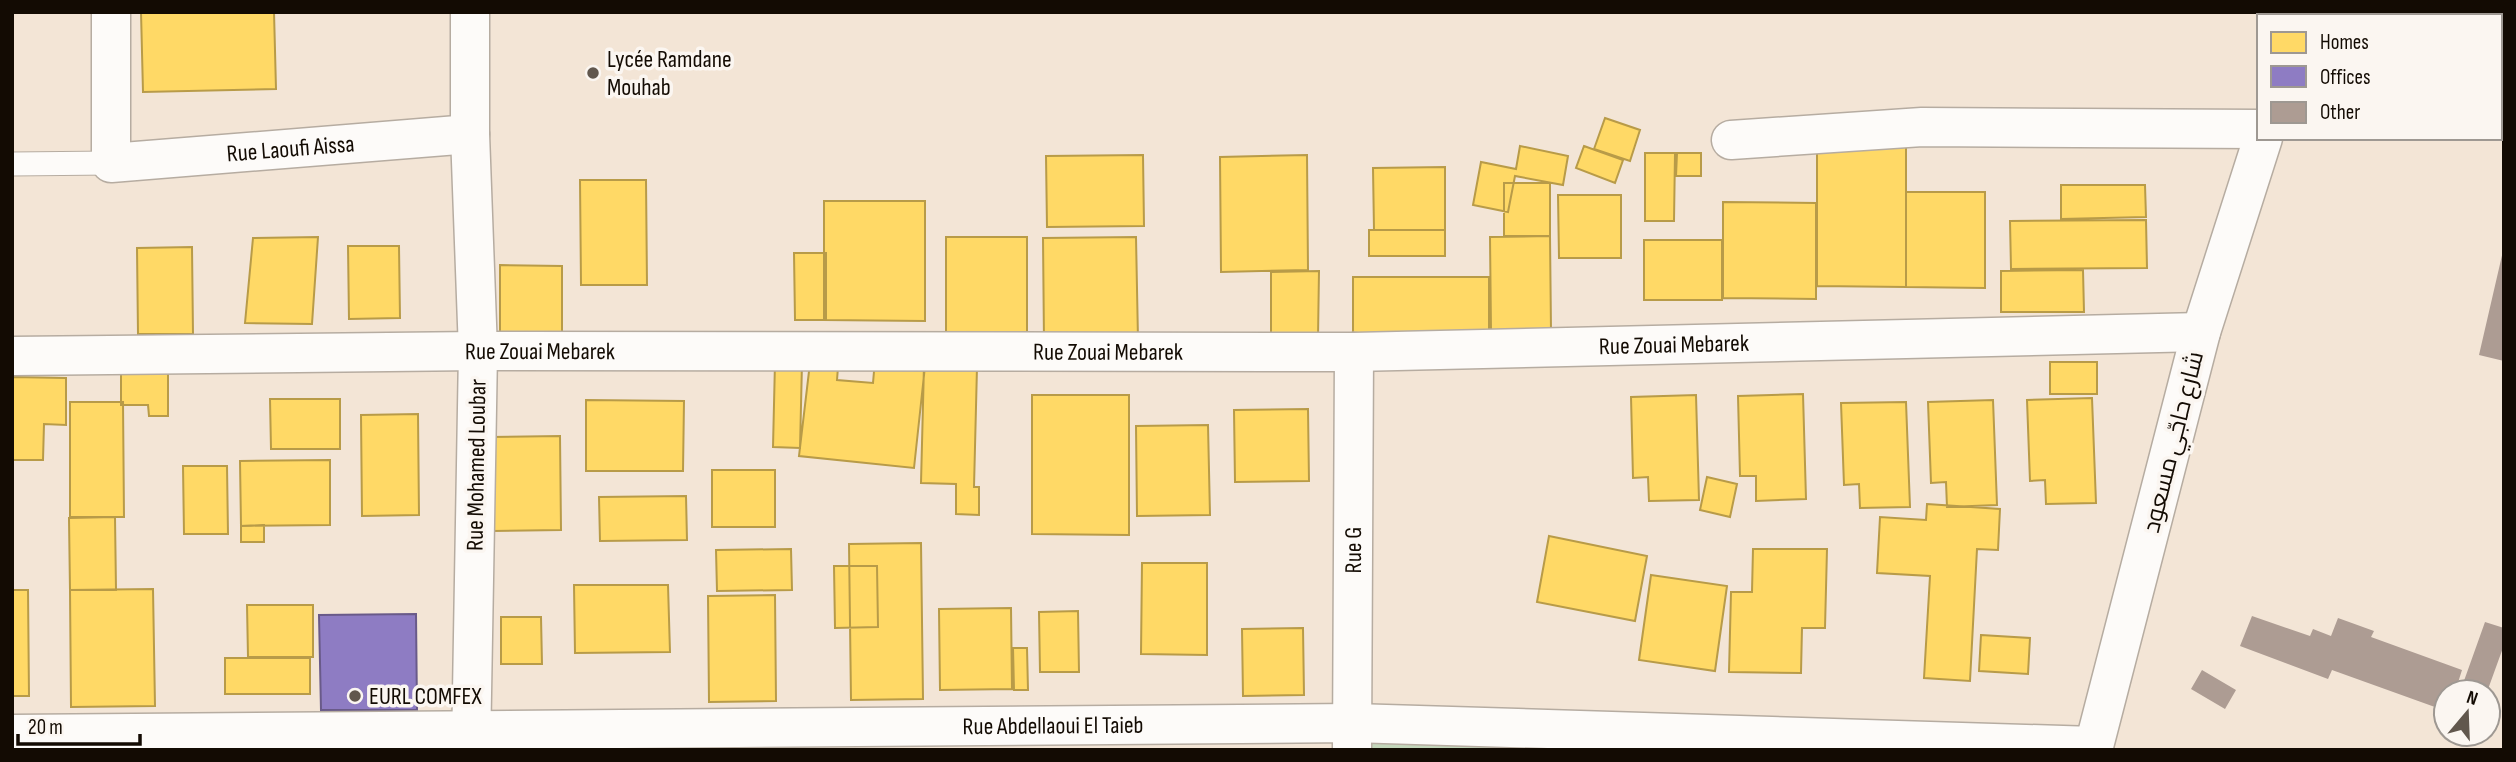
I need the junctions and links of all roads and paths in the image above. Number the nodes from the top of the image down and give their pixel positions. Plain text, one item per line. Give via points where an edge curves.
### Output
1 (111, 12) edge
2 (470, 12) edge
3 (2257, 129) edge
4 (470, 134) junction
5 (1731, 140) dead end
6 (2262, 140) edge
7 (111, 163) junction
8 (12, 164) edge
9 (2201, 332) junction
10 (478, 351) junction
11 (1354, 352) junction
12 (12, 356) edge
13 (12, 734) edge
14 (1352, 736) edge
15 (471, 741) edge
16 (2094, 748) edge

1 - 7 street
2 - 4 street, Rue Mohamed Loubar
3 - 5 street via 1922,127
4 - 7 street, Rue Laoufi Aissa
4 - 10 street, Rue Mohamed Loubar
6 - 9 street, شارع حاجّي مسعود
7 - 8 lane
9 - 11 street, Rue Zouai Mebarek
9 - 16 street, شارع حاجّي مسعود
10 - 11 street, Rue Zouai Mebarek
10 - 12 street, Rue Zouai Mebarek
10 - 15 street, Rue Mohamed Loubar
11 - 14 street, Rue G
13 - 15 street, Rue Abdellaoui El Taieb
14 - 15 street, Rue Abdellaoui El Taieb
14 - 16 street, Rue Abdellaoui El Taieb

